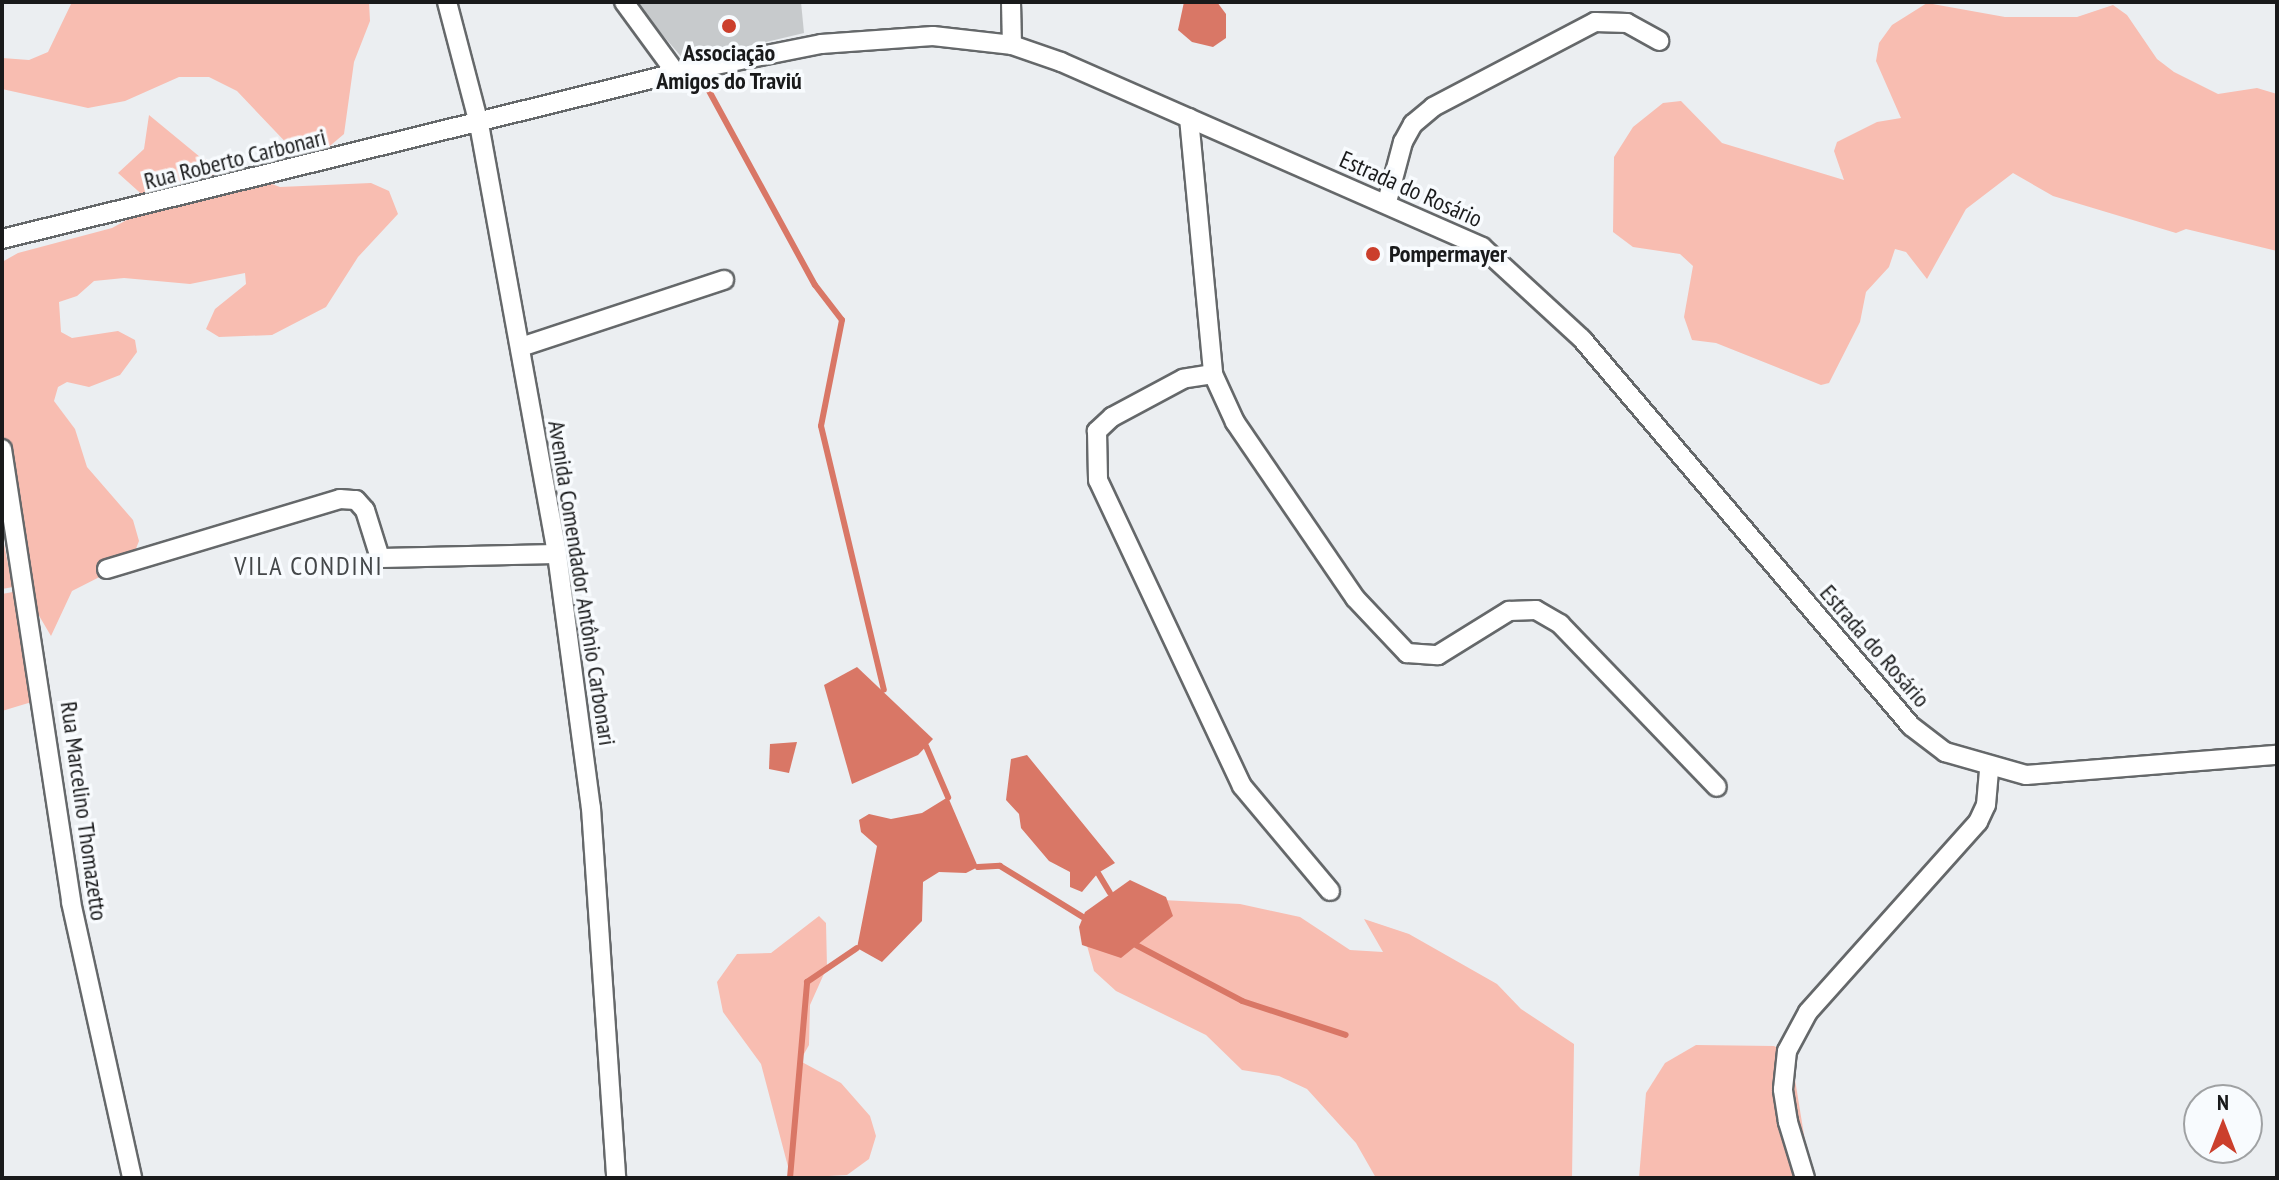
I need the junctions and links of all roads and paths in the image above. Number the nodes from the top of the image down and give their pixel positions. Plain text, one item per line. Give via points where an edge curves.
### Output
1 (447, 2) edge
2 (624, 2) edge
3 (1011, 2) edge
4 (1659, 41) dead end
5 (1012, 45) junction
6 (676, 73) junction
7 (1189, 118) junction
8 (479, 124) junction
9 (1387, 202) junction
10 (2, 239) edge
11 (724, 280) dead end
12 (521, 347) junction
13 (1213, 374) junction
14 (2, 449) edge
15 (557, 554) junction
16 (107, 569) dead end
17 (2277, 755) edge
18 (1989, 768) junction
19 (1717, 787) dead end
20 (1330, 891) dead end
21 (132, 1178) edge
22 (616, 1178) edge
23 (1805, 1178) edge

1 - 8 street, Avenida Comendador Antônio Carbonari
2 - 6 street
3 - 5 street
4 - 9 street via 1627,23 1595,22 1433,107 1413,124 1403,142
5 - 6 street, Estrada do Rosário via 878,36
5 - 7 street, Estrada do Rosário
6 - 8 street, Estrada do Rosário
7 - 9 street, Estrada do Rosário
7 - 13 street
8 - 10 street, Rua Roberto Carbonari
8 - 12 street, Avenida Comendador Antônio Carbonari
9 - 18 street, Estrada do Rosário via 1482,247 1547,302 1911,726 1945,752
11 - 12 street
12 - 15 street, Avenida Comendador Antônio Carbonari
13 - 19 street via 1235,422 1355,598 1407,653 1438,655 1509,611 1536,610 1560,624
13 - 20 street via 1183,379 1112,417 1097,431 1098,480 1242,786
14 - 21 street, Rua Marcelino Thomazetto via 71,902
15 - 16 street via 380,558 365,510 356,500 340,499
15 - 22 street, Avenida Comendador Antônio Carbonari via 591,808
17 - 18 street, Estrada do Rosário via 2026,775
18 - 23 street via 1986,805 1978,822 1808,1012 1787,1051 1785,1100

